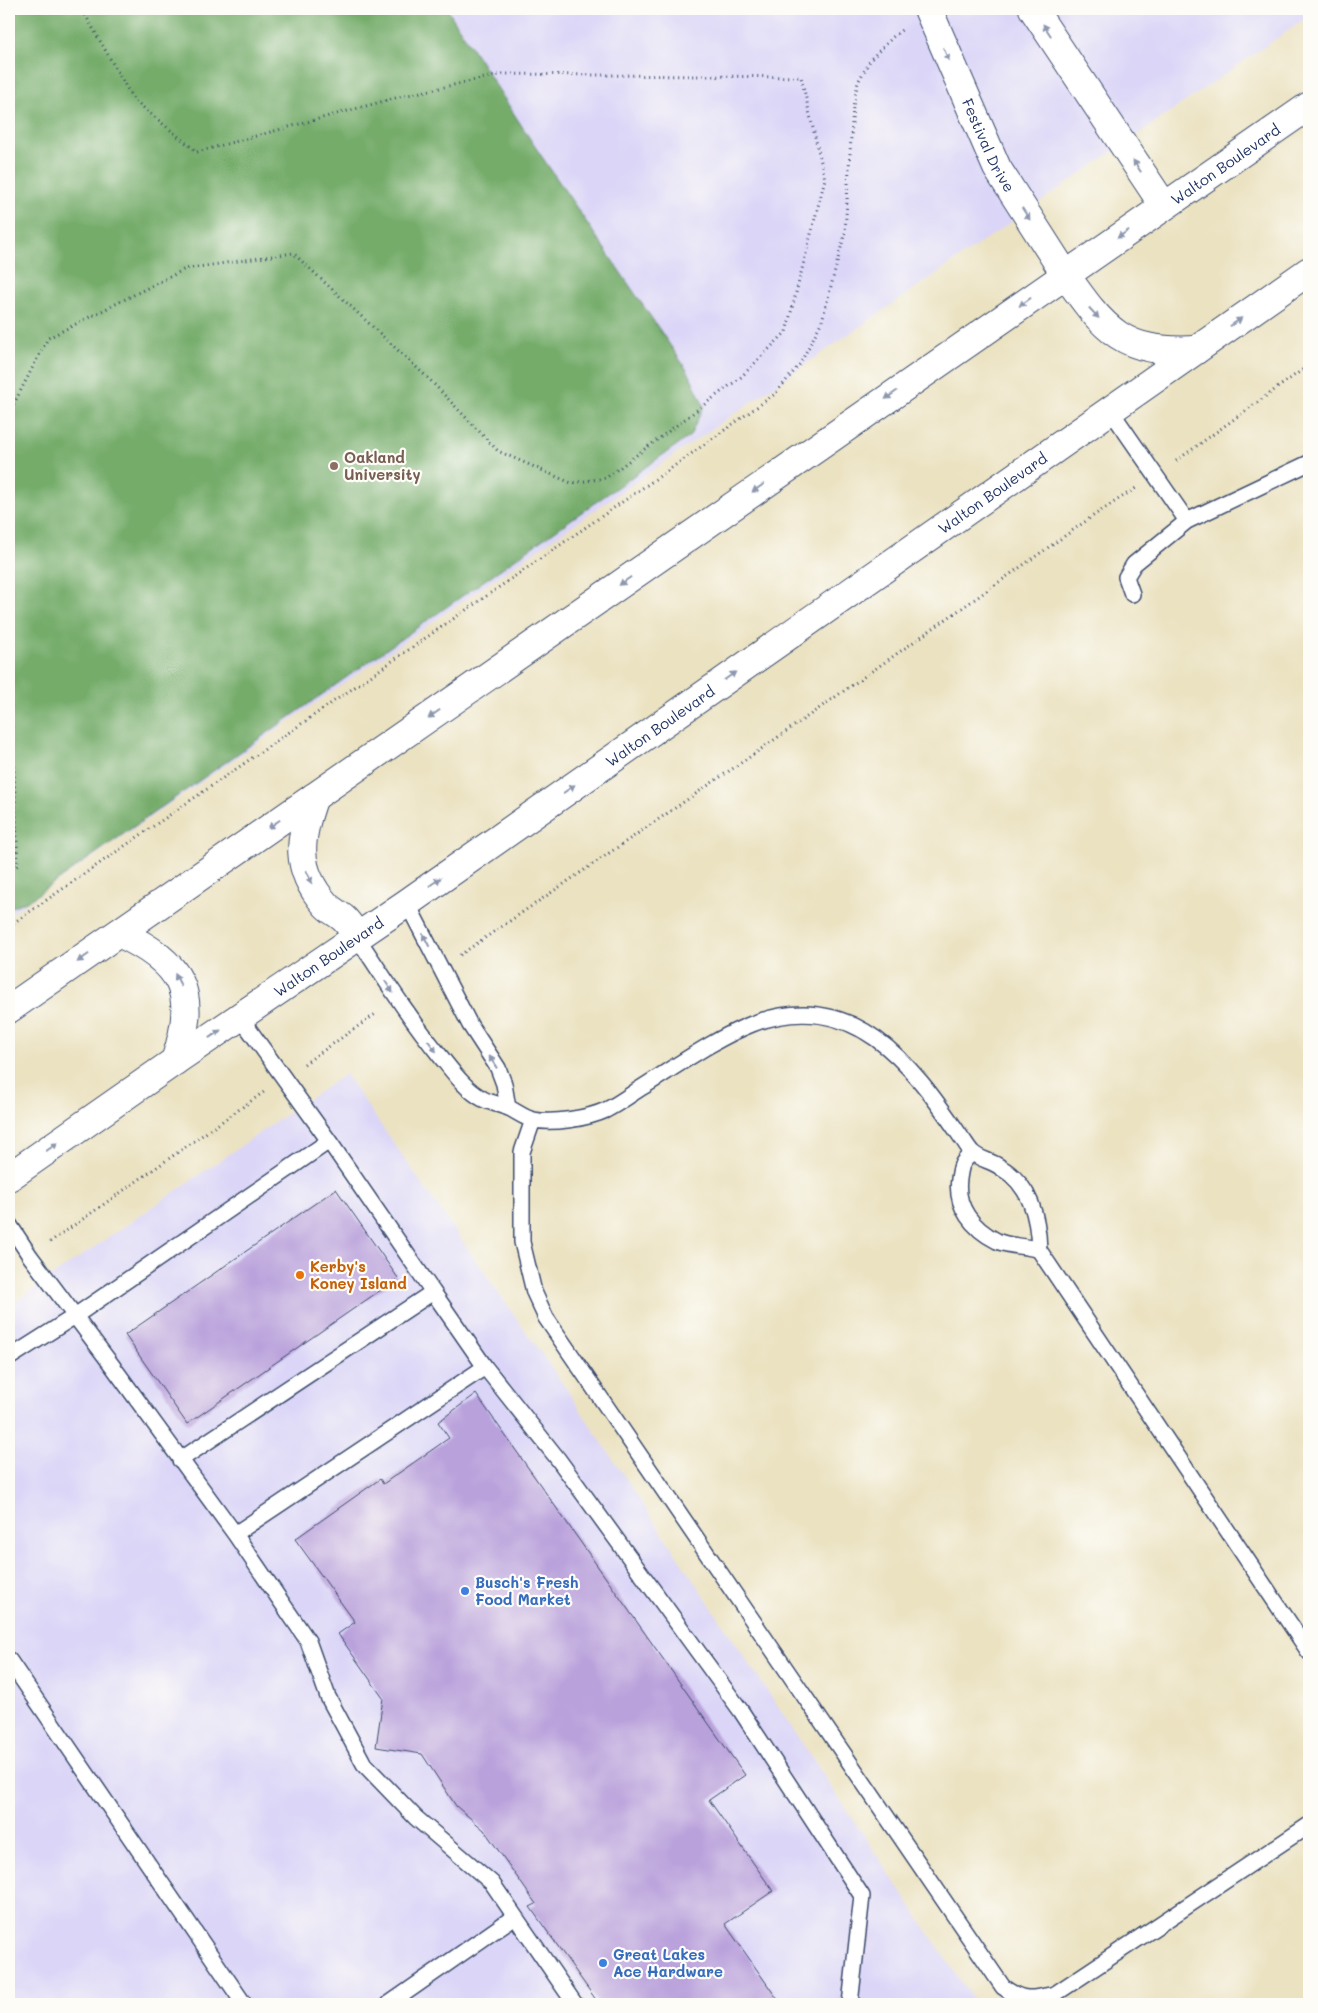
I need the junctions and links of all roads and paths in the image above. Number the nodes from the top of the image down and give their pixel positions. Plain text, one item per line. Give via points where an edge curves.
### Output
1 (82, 9) edge
2 (1033, 9) edge
3 (927, 10) edge
4 (1309, 106) edge
5 (1164, 206) junction
6 (1309, 271) edge
7 (1065, 274) junction
8 (1196, 350) junction
9 (1309, 364) edge
10 (1111, 411) junction
11 (9, 413) edge
12 (1309, 463) edge
13 (1156, 475) junction
14 (1187, 521) junction
15 (1132, 594) dead end
16 (9, 660) edge
17 (314, 796) junction
18 (9, 872) edge
19 (406, 903) junction
20 (9, 926) edge
21 (119, 933) junction
22 (357, 937) junction
23 (441, 969) junction
24 (398, 1000) junction
25 (9, 1009) edge
26 (240, 1017) junction
27 (174, 1061) junction
28 (284, 1078) junction
29 (508, 1108) junction
30 (533, 1120) junction
31 (329, 1140) junction
32 (972, 1153) junction
33 (9, 1177) edge
34 (9, 1224) edge
35 (1039, 1250) junction
36 (30, 1256) junction
37 (433, 1292) junction
38 (75, 1316) junction
39 (9, 1358) edge
40 (485, 1367) junction
41 (180, 1460) junction
42 (234, 1534) junction
43 (1309, 1652) edge
44 (9, 1660) edge
45 (1309, 1825) edge
46 (514, 1917) junction
47 (244, 2004) edge
48 (389, 2004) edge
49 (575, 2004) edge
50 (850, 2004) edge

1 - 11 path via 133,99 197,152 399,97 503,74 801,77 825,179 786,332 741,377 606,478 572,483 498,450 430,378 293,253 185,269 48,338
5 -> 2 main road
3 -> 7 main road, Festival Drive via 996,168
3 - 20 path via 887,42 871,59 858,82 853,106 845,232 833,281 822,320 800,364 775,394
4 - 5 main road, Walton Boulevard
5 -> 7 main road, Walton Boulevard
8 -> 6 main road, Walton Boulevard
7 -> 8 main road, Festival Drive via 1090,311 1125,339 1146,348 1168,352
7 -> 17 main road, Walton Boulevard
8 - 10 main road, Walton Boulevard
9 - 13 path
10 - 13 lane
19 -> 10 main road, Walton Boulevard
12 - 14 lane
13 - 14 lane
13 - 23 path
14 - 15 lane via 1134,564 1126,577
16 - 18 path via 18,866
17 -> 21 main road, Walton Boulevard
17 -> 22 main road via 301,844 305,869 326,906 344,920
19 - 22 main road, Walton Boulevard
23 -> 19 lane
21 -> 25 main road, Walton Boulevard
27 -> 21 main road via 182,1042 185,1021 186,1003 180,983 171,967 155,952
22 -> 24 lane
22 - 26 main road, Walton Boulevard
29 -> 23 lane via 498,1068 470,1025
24 - 28 path
24 -> 29 lane via 457,1078 482,1098
27 -> 26 main road, Walton Boulevard
26 - 28 lane
33 -> 27 main road, Walton Boulevard
28 - 31 lane
28 - 36 path
29 - 30 lane
30 - 32 lane via 584,1117 606,1110 752,1024 786,1014 819,1014 870,1033 891,1050 915,1073
30 - 45 lane via 522,1152 522,1242 534,1292 546,1318 1003,1987 1015,1996 1031,2000 1055,1994
31 - 37 lane
31 - 38 lane
32 - 35 lane via 1001,1167 1023,1188 1038,1224
32 - 35 lane via 962,1163 958,1189 965,1216 997,1241
34 - 36 lane
35 - 43 lane
36 - 38 lane
37 - 40 lane
37 - 41 lane
38 - 39 lane
38 - 41 lane
40 - 42 lane
40 - 50 lane via 558,1459 741,1711 862,1896
41 - 42 lane
42 - 46 lane via 308,1641 328,1697 364,1764 416,1818 492,1884
44 - 47 lane
46 - 48 lane
46 - 49 lane

